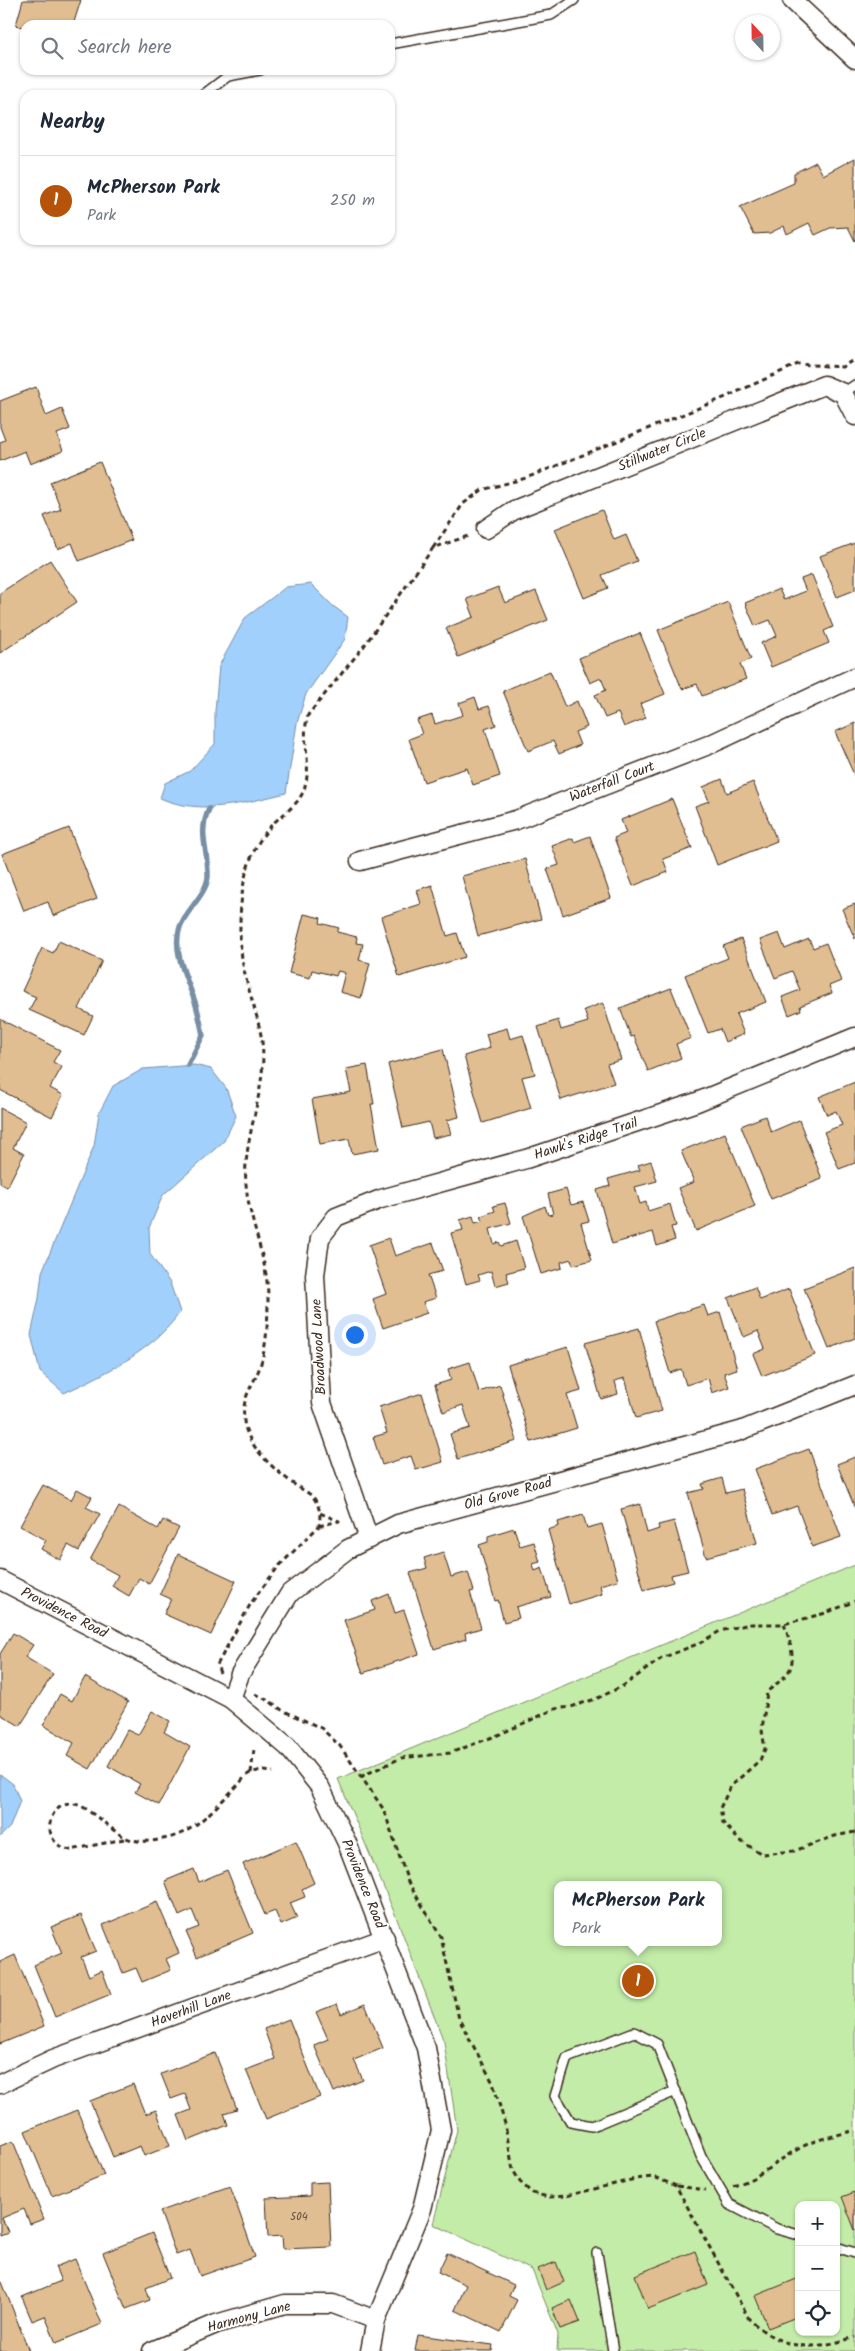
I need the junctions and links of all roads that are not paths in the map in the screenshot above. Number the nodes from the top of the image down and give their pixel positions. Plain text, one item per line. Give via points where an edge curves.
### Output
1 (574, 0) edge
2 (792, 0) edge
3 (395, 43) edge
4 (855, 59) edge
5 (233, 75) edge
6 (209, 90) edge
7 (849, 389) edge
8 (855, 416) edge
9 (486, 530) road end
10 (855, 677) edge
11 (360, 861) dead end
12 (855, 1037) edge
13 (320, 1238) joint
14 (855, 1385) edge
15 (369, 1539) junction
16 (0, 1580) edge
17 (234, 1691) junction
18 (385, 1938) junction
19 (0, 2084) edge
20 (676, 2091) junction
21 (795, 2234) edge
22 (840, 2248) edge
23 (597, 2253) dead end
24 (855, 2253) edge
25 (376, 2320) junction
26 (152, 2351) edge
27 (370, 2351) edge
28 (613, 2351) edge

1 - 3 lane via 551,15
2 - 4 street
5 - 6 lane
7 - 8 street
7 - 9 street, Stillwater Circle via 824,385 514,510
10 - 11 street, Waterfall Court via 711,744 516,820
12 - 13 street, Hawk's Ridge Trail via 697,1102 526,1159 380,1199 336,1217
13 - 15 street, Broadwood Lane via 315,1275 322,1403
14 - 15 street, Old Grove Road via 740,1431 398,1524
15 - 17 street, Old Grove Road via 348,1549 290,1593
16 - 17 street, Providence Road
17 - 18 street, Providence Road via 288,1747 320,1787 347,1843
18 - 19 street, Haverhill Lane via 53,2059
18 - 25 street, Providence Road via 426,2048 441,2130 422,2209
20 - 20 lane via 657,2044 634,2032 567,2058 555,2096 571,2122 592,2126
20 - 21 lane via 702,2156 729,2204 777,2229
22 - 24 lane
23 - 28 lane
25 - 26 street, Harmony Lane via 333,2304 285,2304 216,2324
25 - 27 street, Providence Road

